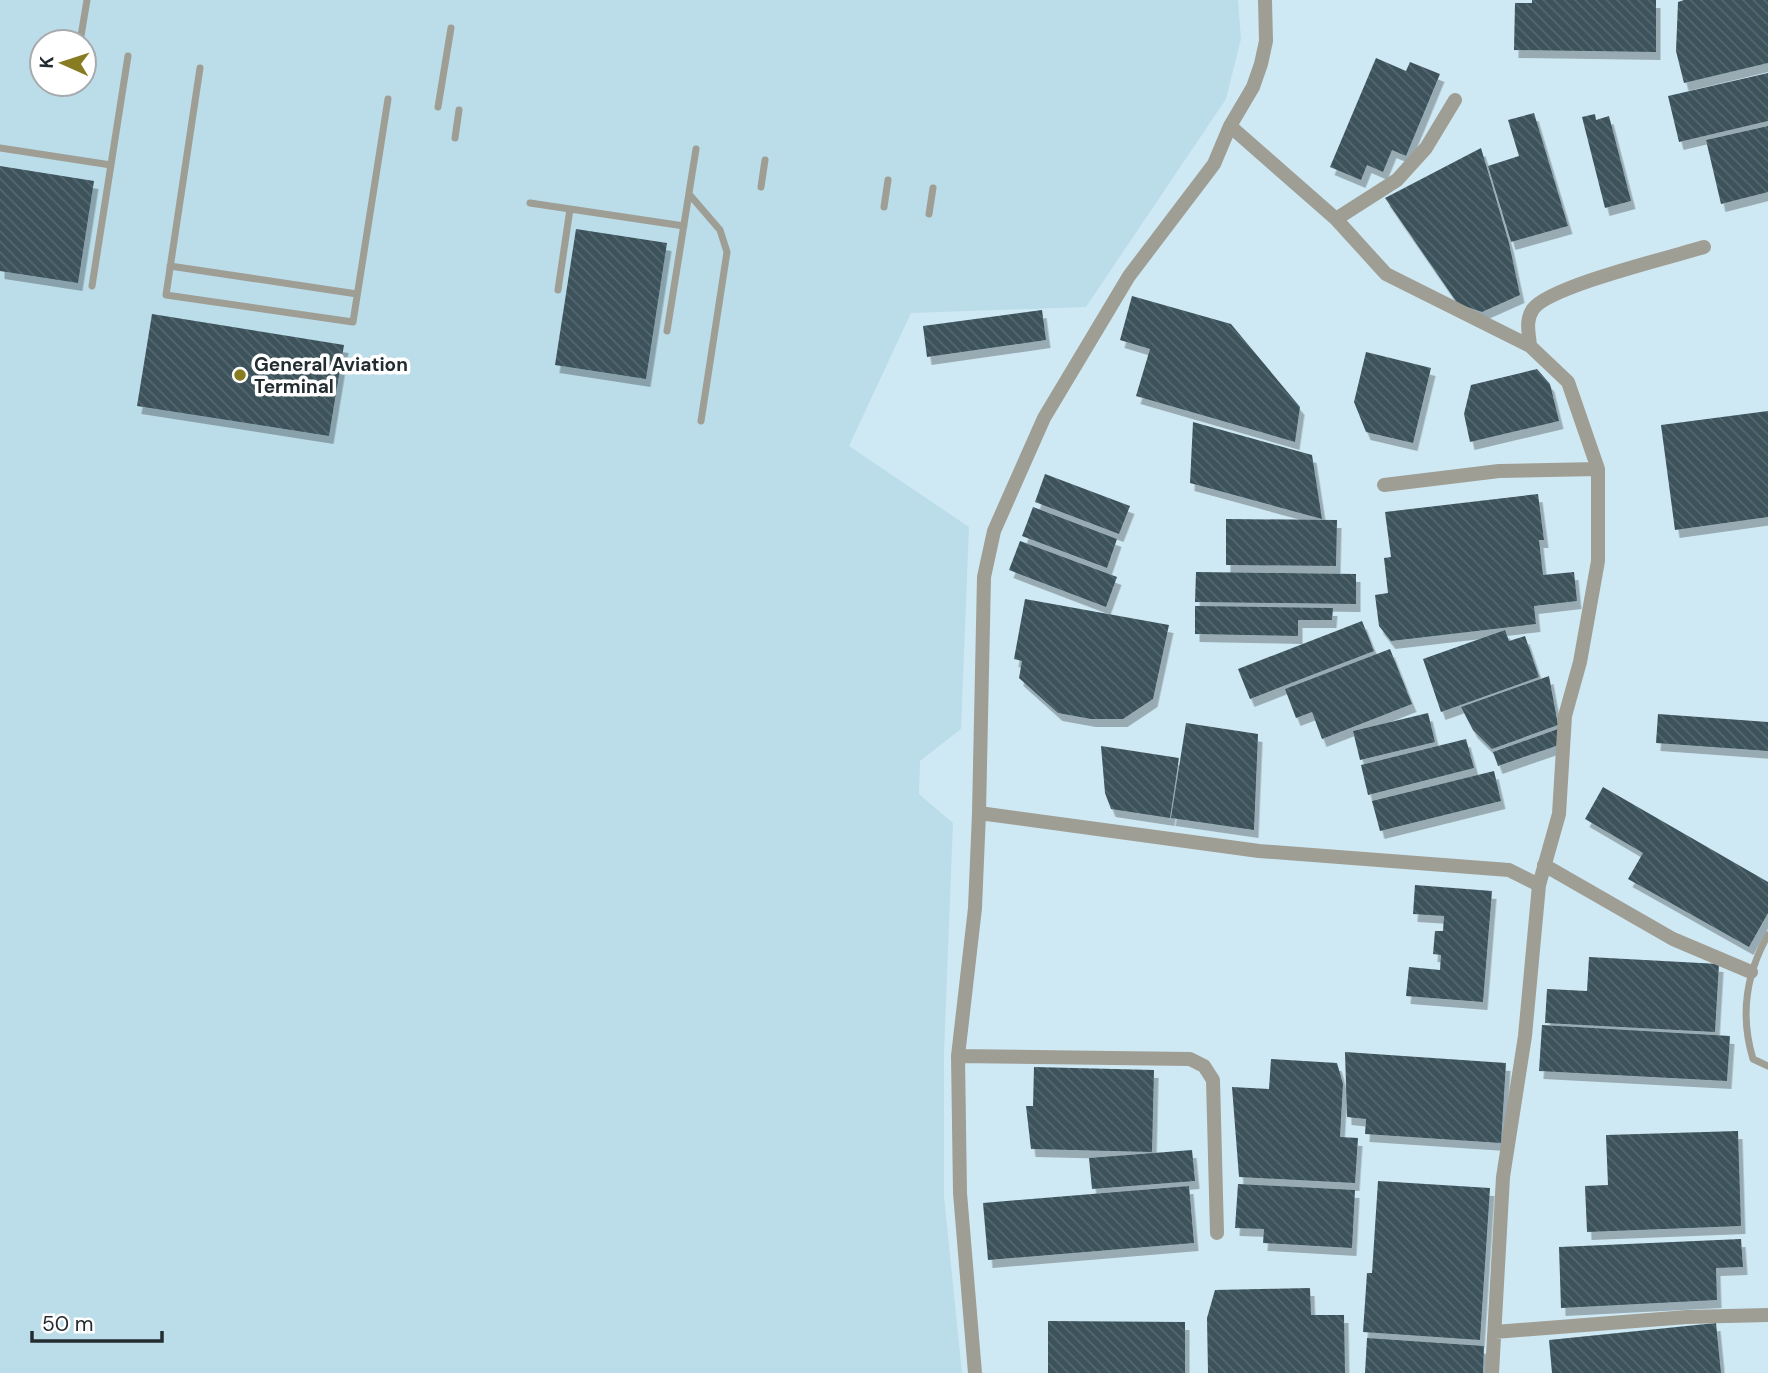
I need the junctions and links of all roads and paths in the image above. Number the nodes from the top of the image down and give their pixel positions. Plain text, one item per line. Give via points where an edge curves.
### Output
1 (77, 0) edge
2 (1265, 0) edge
3 (87, 1) edge
4 (82, 28) edge
5 (451, 28) dead end
6 (128, 56) dead end
7 (200, 68) dead end
8 (388, 99) dead end
9 (1455, 100) dead end
10 (438, 107) dead end
11 (459, 110) dead end
12 (1230, 126) junction
13 (455, 138) dead end
14 (0, 148) edge
15 (696, 149) dead end
16 (765, 160) dead end
17 (111, 165) junction
18 (888, 180) dead end
19 (761, 187) dead end
20 (933, 188) dead end
21 (689, 194) junction
22 (530, 202) dead end
23 (884, 207) dead end
24 (570, 209) junction
25 (929, 214) dead end
26 (1336, 219) junction
27 (684, 226) junction
28 (1704, 247) dead end
29 (170, 267) junction
30 (92, 286) dead end
31 (558, 290) dead end
32 (357, 294) junction
33 (667, 331) dead end
34 (1531, 346) junction
35 (701, 421) dead end
36 (1598, 469) junction
37 (1384, 485) dead end
38 (979, 813) junction
39 (1544, 865) junction
40 (1539, 885) junction
41 (1768, 935) edge
42 (1752, 972) junction
43 (958, 1056) junction
44 (1768, 1066) edge
45 (1217, 1233) dead end
46 (1768, 1315) edge
47 (1494, 1332) junction
48 (975, 1373) edge
49 (1492, 1373) edge

1 - 3 lane
2 - 12 street via 1266,41 1261,64
3 - 4 lane
5 - 10 lane
6 - 17 lane
7 - 29 lane
8 - 32 lane
9 - 26 street via 1426,148 1397,180
11 - 13 lane
12 - 26 street
12 - 38 street via 1214,164 1138,261 1044,418 994,531 984,577
14 - 17 lane
15 - 21 lane
16 - 19 lane
17 - 30 lane
18 - 23 lane
20 - 25 lane
21 - 27 lane
21 - 35 lane via 720,230 727,252
22 - 24 lane
24 - 27 lane
24 - 31 lane
26 - 34 street via 1386,274
27 - 33 lane
28 - 34 street via 1555,293 1534,309 1527,326
29 - 32 lane
29 - 32 lane via 166,295 353,322
34 - 36 street via 1567,382
36 - 37 street via 1499,471
36 - 39 street via 1598,561 1580,662 1564,716 1559,814
38 - 40 street via 1259,851 1509,870
38 - 43 street via 975,908
39 - 40 street
39 - 42 street via 1673,939
40 - 47 street via 1525,1036 1503,1177
41 - 42 lane
42 - 44 lane via 1746,1034 1753,1059
43 - 45 street via 1190,1059 1204,1066 1213,1080
43 - 48 street via 960,1193
46 - 47 street
47 - 49 street

